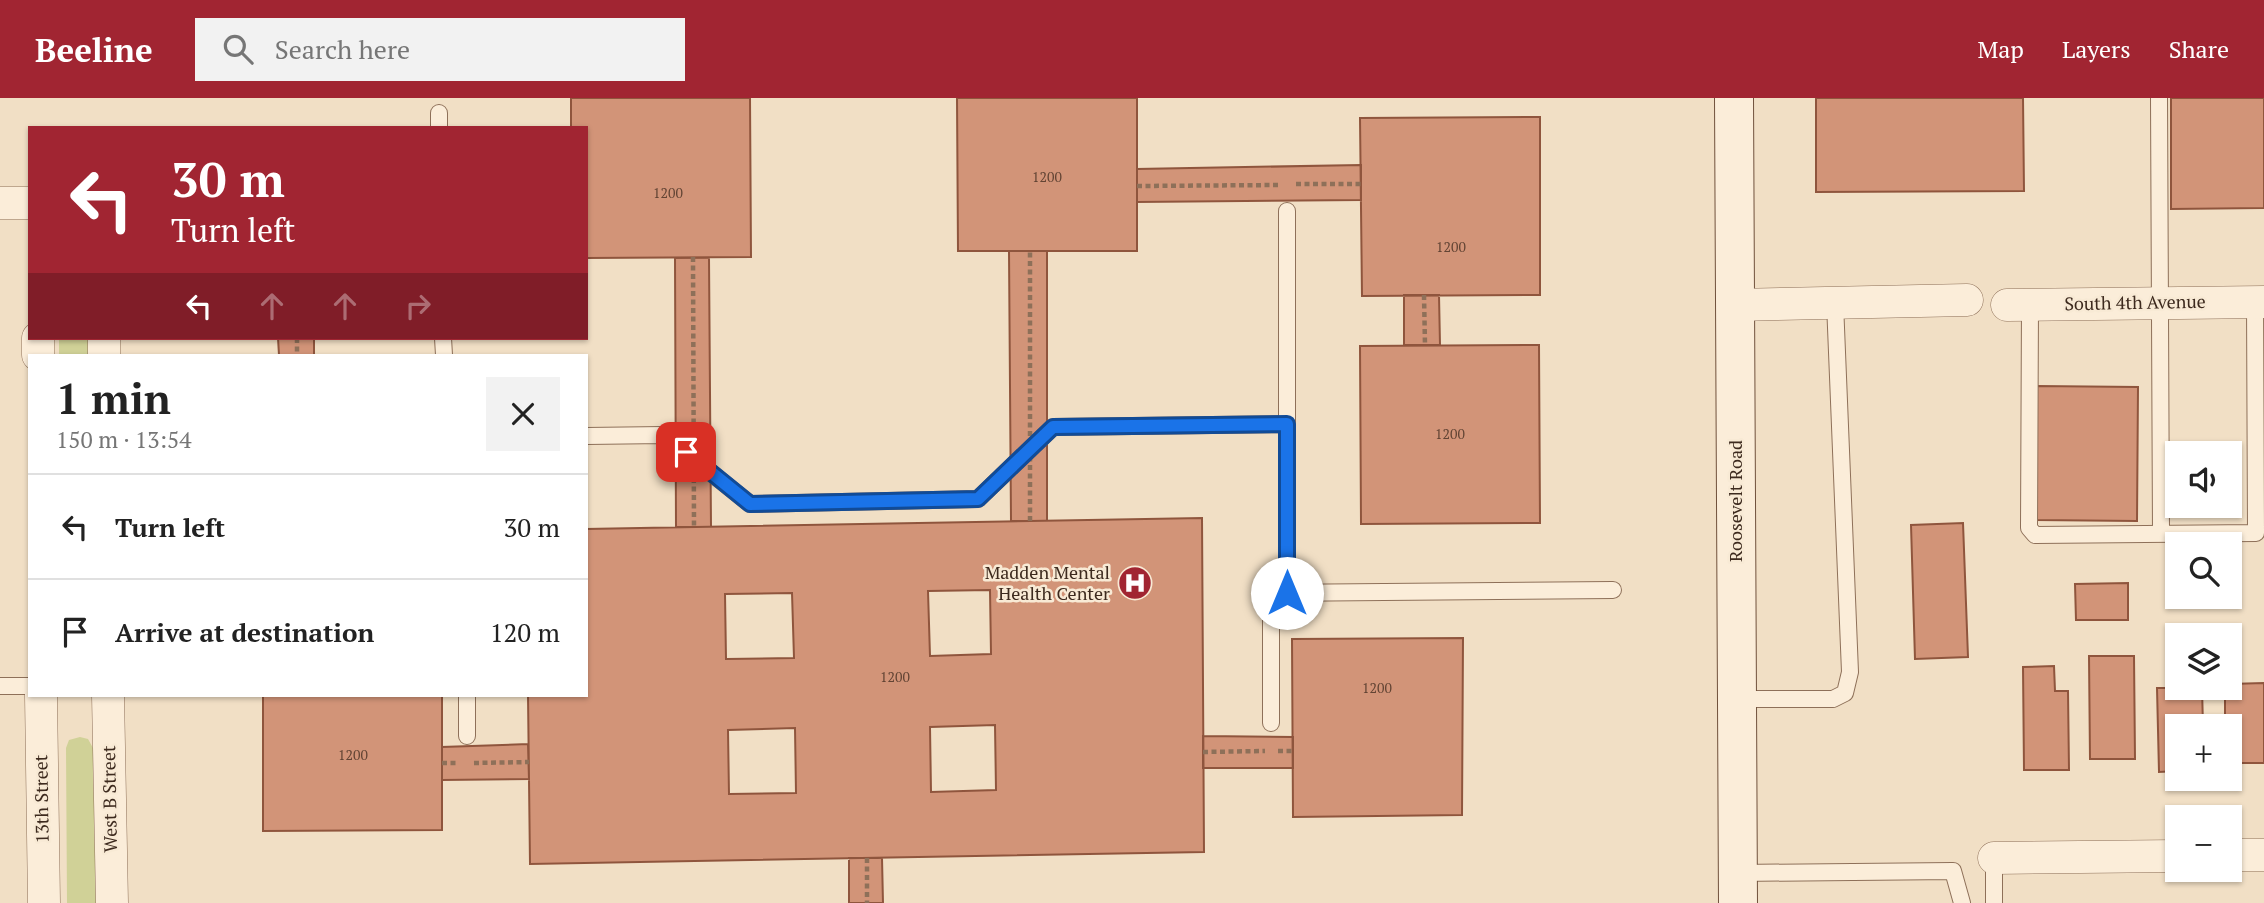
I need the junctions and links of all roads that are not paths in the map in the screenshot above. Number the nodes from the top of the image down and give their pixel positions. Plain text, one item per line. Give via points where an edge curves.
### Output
1 (1734, 98) edge
2 (2159, 98) edge
3 (0, 203) edge
4 (28, 203) edge
5 (1287, 211) dead end
6 (1967, 300) dead end
7 (2259, 302) edge
8 (1835, 303) junction
9 (2159, 303) junction
10 (1735, 305) junction
11 (2019, 305) joint
12 (1287, 424) junction
13 (588, 436) edge
14 (2161, 533) junction
15 (2260, 533) edge
16 (1613, 590) dead end
17 (1287, 593) junction
18 (0, 686) edge
19 (28, 686) edge
20 (41, 697) edge
21 (108, 697) edge
22 (467, 697) edge
23 (1738, 699) junction
24 (1271, 723) dead end
25 (467, 736) dead end
26 (2242, 855) edge
27 (2264, 855) edge
28 (2165, 856) edge
29 (1994, 858) joint
30 (1738, 888) edge
31 (44, 903) edge
32 (112, 903) edge
33 (1962, 903) edge
34 (1994, 903) edge

1 - 10 main road, Roosevelt Road
2 - 9 lane
3 - 4 street
5 - 12 lane
6 - 8 street
7 - 9 street, South 4th Avenue
7 - 15 lane
8 - 10 street
8 - 23 lane via 1850,672 1845,693 1833,699
9 - 11 street, South 4th Avenue
9 - 14 lane
10 - 23 main road, Roosevelt Road
11 - 14 lane via 2029,528 2035,535
12 - 13 lane via 1053,427 978,499 750,504 664,435
12 - 17 lane
14 - 15 lane
16 - 17 lane
17 - 24 lane via 1271,593
18 - 19 lane
20 - 31 street, 13th Street
21 - 32 street, West B Street
22 - 25 lane
23 - 30 main road, Roosevelt Road
26 - 27 street
28 - 29 street
29 - 34 lane
30 - 33 lane via 1953,871

